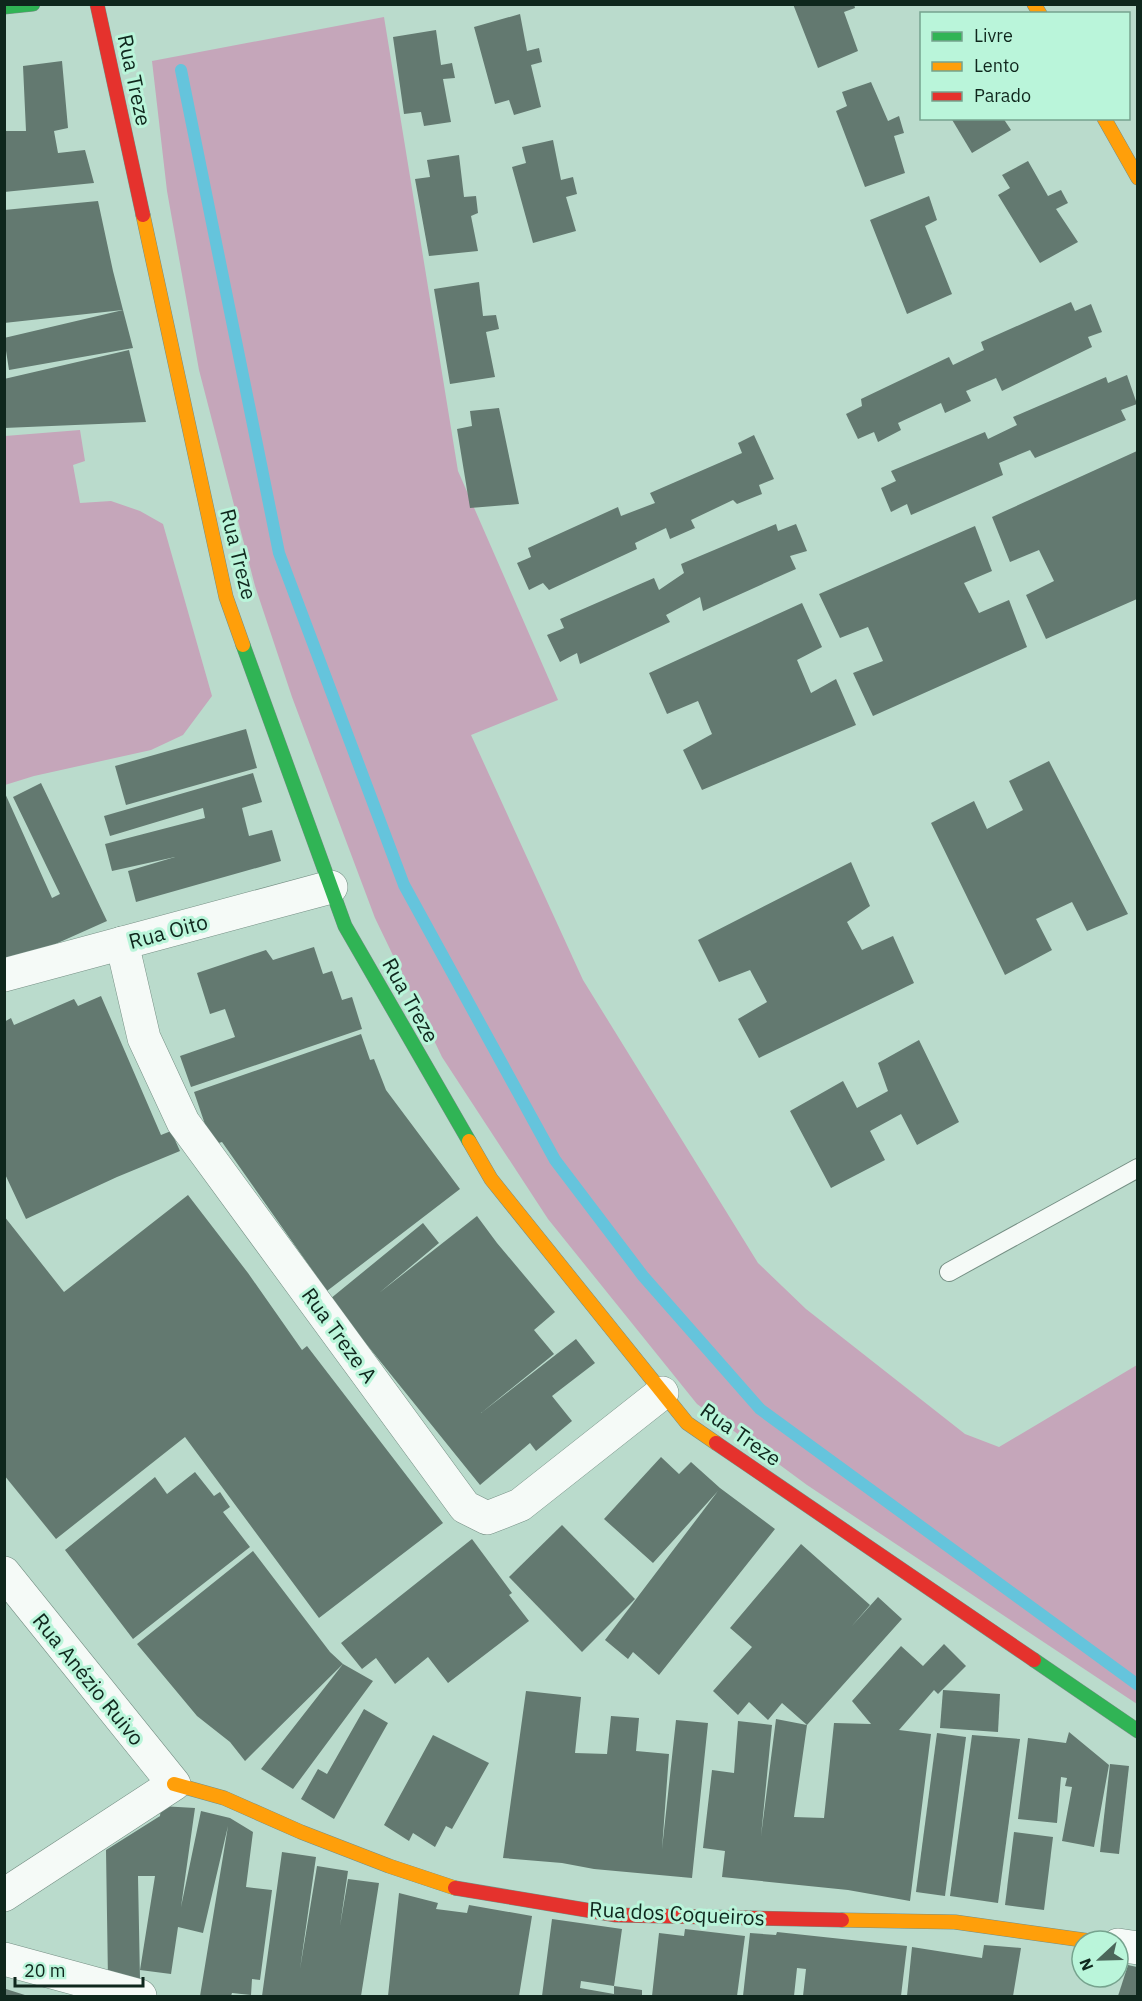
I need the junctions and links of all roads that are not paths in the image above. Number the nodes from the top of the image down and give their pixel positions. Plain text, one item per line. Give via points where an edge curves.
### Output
1 (33, 4) edge
2 (97, 4) edge
3 (4, 7) edge
4 (1105, 120) edge
5 (1137, 178) edge
6 (331, 887) junction
7 (122, 943) junction
8 (4, 975) edge
9 (1137, 1167) edge
10 (949, 1272) dead end
11 (663, 1393) junction
12 (4, 1573) edge
13 (1137, 1731) edge
14 (174, 1784) junction
15 (4, 1895) edge
16 (1070, 1938) edge
17 (4, 1959) edge
18 (140, 1996) edge

1 - 3 street
2 - 6 street, Rua Treze via 226,597
4 - 5 street
6 - 7 street, Rua Oito
6 - 11 street, Rua Treze via 345,926 492,1179
7 - 8 street, Rua Oito
7 - 11 street, Rua Treze A via 144,1038 183,1122 465,1507 487,1518 520,1505
9 - 10 lane
11 - 13 street, Rua Treze via 687,1423
12 - 14 street, Rua Anézio Ruivo
14 - 15 street
14 - 16 street, Rua dos Coqueiros via 224,1798 301,1832 454,1888 616,1914 955,1922
17 - 18 street

